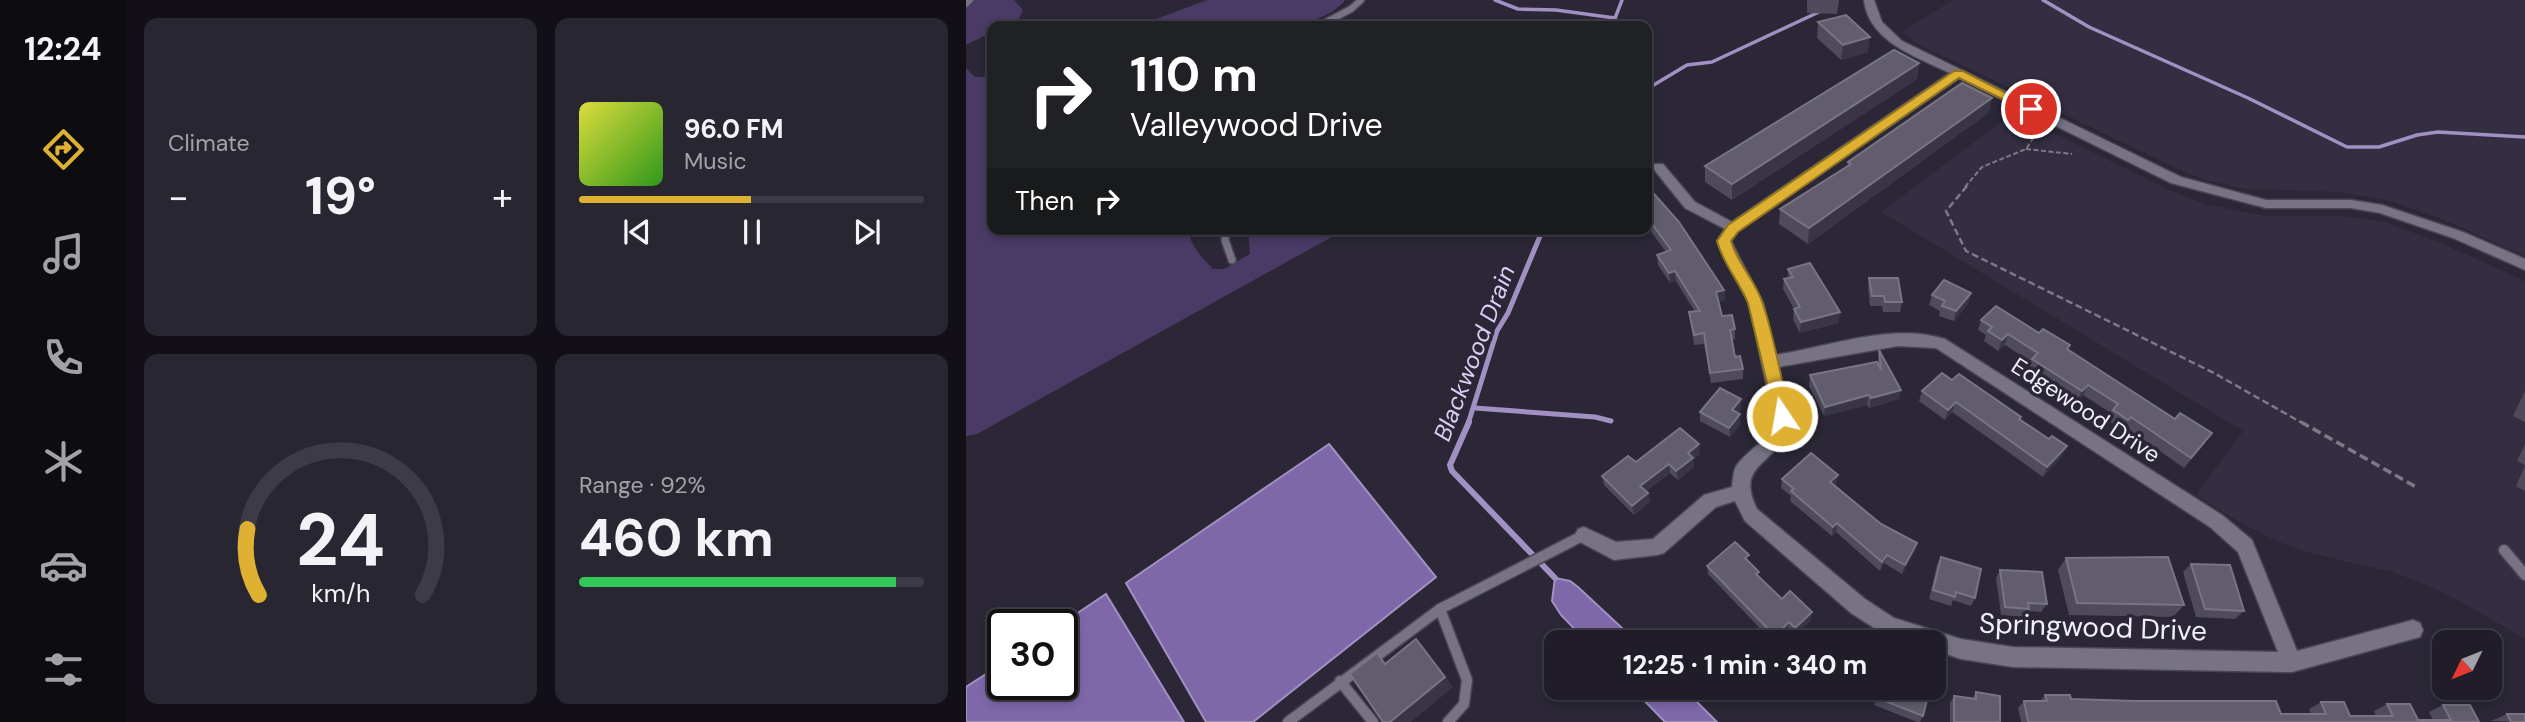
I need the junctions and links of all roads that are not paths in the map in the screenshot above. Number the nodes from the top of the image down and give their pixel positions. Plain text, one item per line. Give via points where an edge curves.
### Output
1 (1362, 0) edge
2 (1869, 0) edge
3 (1328, 21) edge
4 (1958, 73) junction
5 (1658, 167) dead end
6 (1733, 228) junction
7 (1225, 235) edge
8 (1232, 260) dead end
9 (2525, 265) edge
10 (1770, 362) junction
11 (1740, 492) junction
12 (1584, 535) joint
13 (2504, 550) dead end
14 (2525, 575) edge
15 (1440, 609) junction
16 (2413, 630) dead end
17 (2292, 662) junction
18 (1340, 681) junction
19 (1289, 722) edge
20 (1373, 722) edge
21 (1448, 722) edge

1 - 3 lane
2 - 4 street via 1875,23 1887,35
4 - 6 street
4 - 9 street via 2176,180 2266,204 2351,204 2382,209 2448,231
5 - 6 street via 1689,205
6 - 10 street via 1724,241 1728,257 1750,288
7 - 8 lane
10 - 11 street via 1782,416 1780,431 1770,447 1743,470
10 - 17 street, Edgewood Drive via 1895,339 1940,343 2216,521 2245,547
11 - 12 street via 1710,500 1657,547 1614,551
11 - 17 street, Springwood Drive via 1751,515 1858,606 1889,626 1961,649 2013,657
12 - 15 lane
13 - 14 lane
15 - 18 lane
15 - 21 lane via 1466,680 1464,704
16 - 17 street, Springwood Drive
18 - 19 lane
18 - 20 lane

